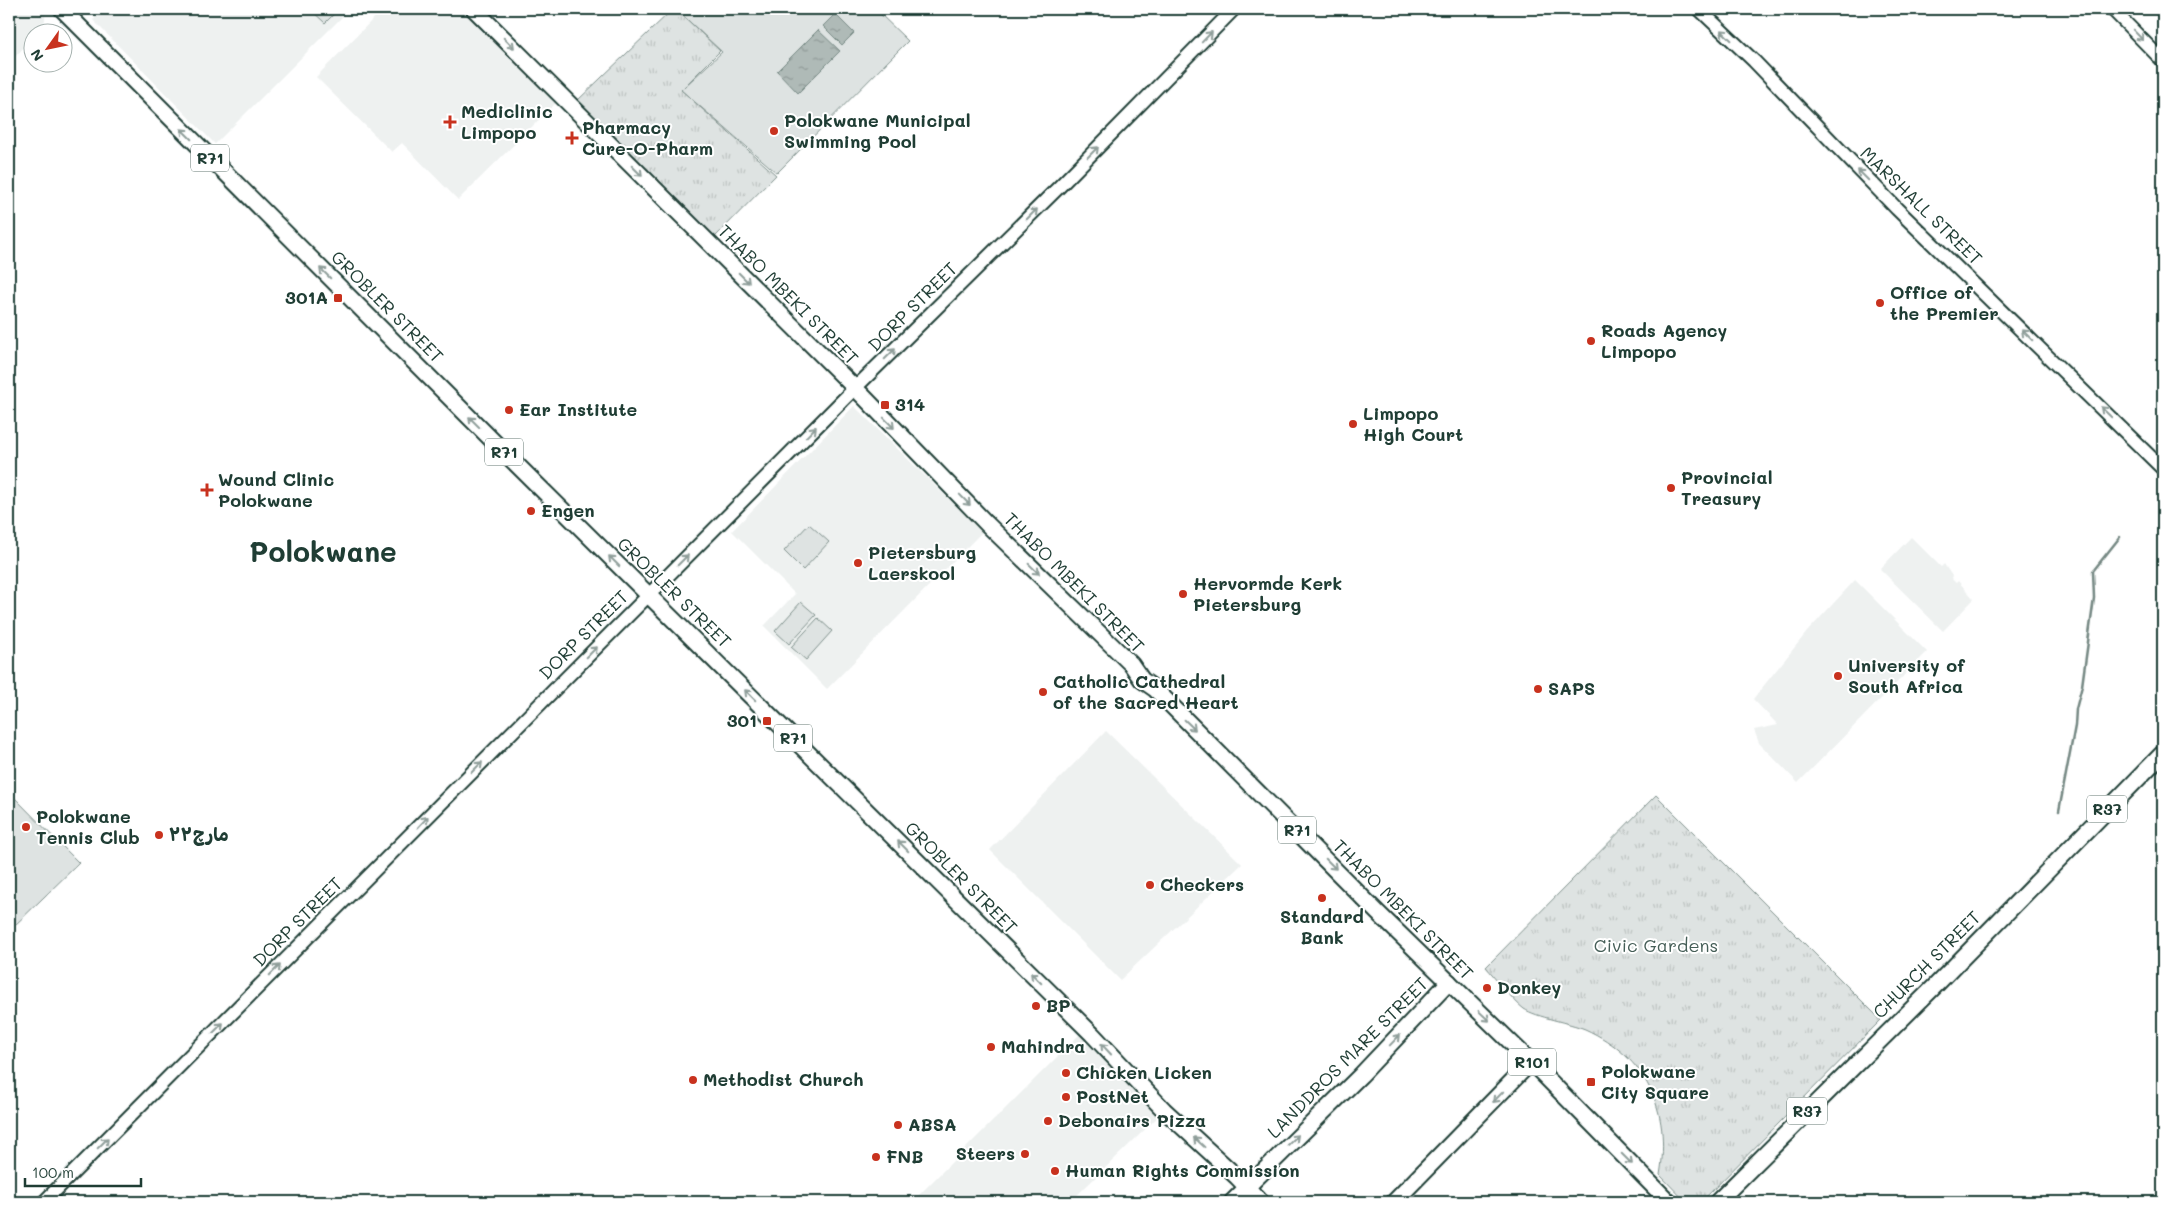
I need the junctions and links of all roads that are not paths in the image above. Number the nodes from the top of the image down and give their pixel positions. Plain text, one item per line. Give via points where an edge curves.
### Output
1 (62, 9) edge
2 (474, 9) edge
3 (1234, 9) edge
4 (1699, 9) edge
5 (2112, 9) edge
6 (2163, 61) edge
7 (855, 388) junction
8 (2163, 469) edge
9 (649, 595) junction
10 (2163, 753) edge
11 (1449, 982) junction
12 (1531, 1062) junction
13 (1247, 1188) junction
14 (44, 1202) edge
15 (1232, 1202) edge
16 (1261, 1202) edge
17 (1394, 1202) edge
18 (1670, 1202) edge
19 (1717, 1202) edge

9 -> 1 main road, GROBLER STREET / R71
2 -> 7 main road, THABO MBEKI STREET / R71
7 -> 3 street, DORP STREET
8 -> 4 street, MARSHALL STREET via 1897,209 1754,61
5 -> 6 street
9 -> 7 street, DORP STREET
7 -> 11 main road, THABO MBEKI STREET / R71 via 987,524 1131,664 1142,680 1155,689
13 -> 9 main road, GROBLER STREET / R71 via 1164,1110 1092,1034
14 -> 9 street, DORP STREET
10 - 19 main road, CHURCH STREET / R37
11 -> 12 main road, THABO MBEKI STREET / R101
13 -> 11 main road, LANDDROS MARE STREET
12 -> 17 main road, R101
12 -> 18 main road, THABO MBEKI STREET / R101
13 - 15 main road, LANDDROS MARE STREET
13 - 16 main road, GROBLER STREET / R71

